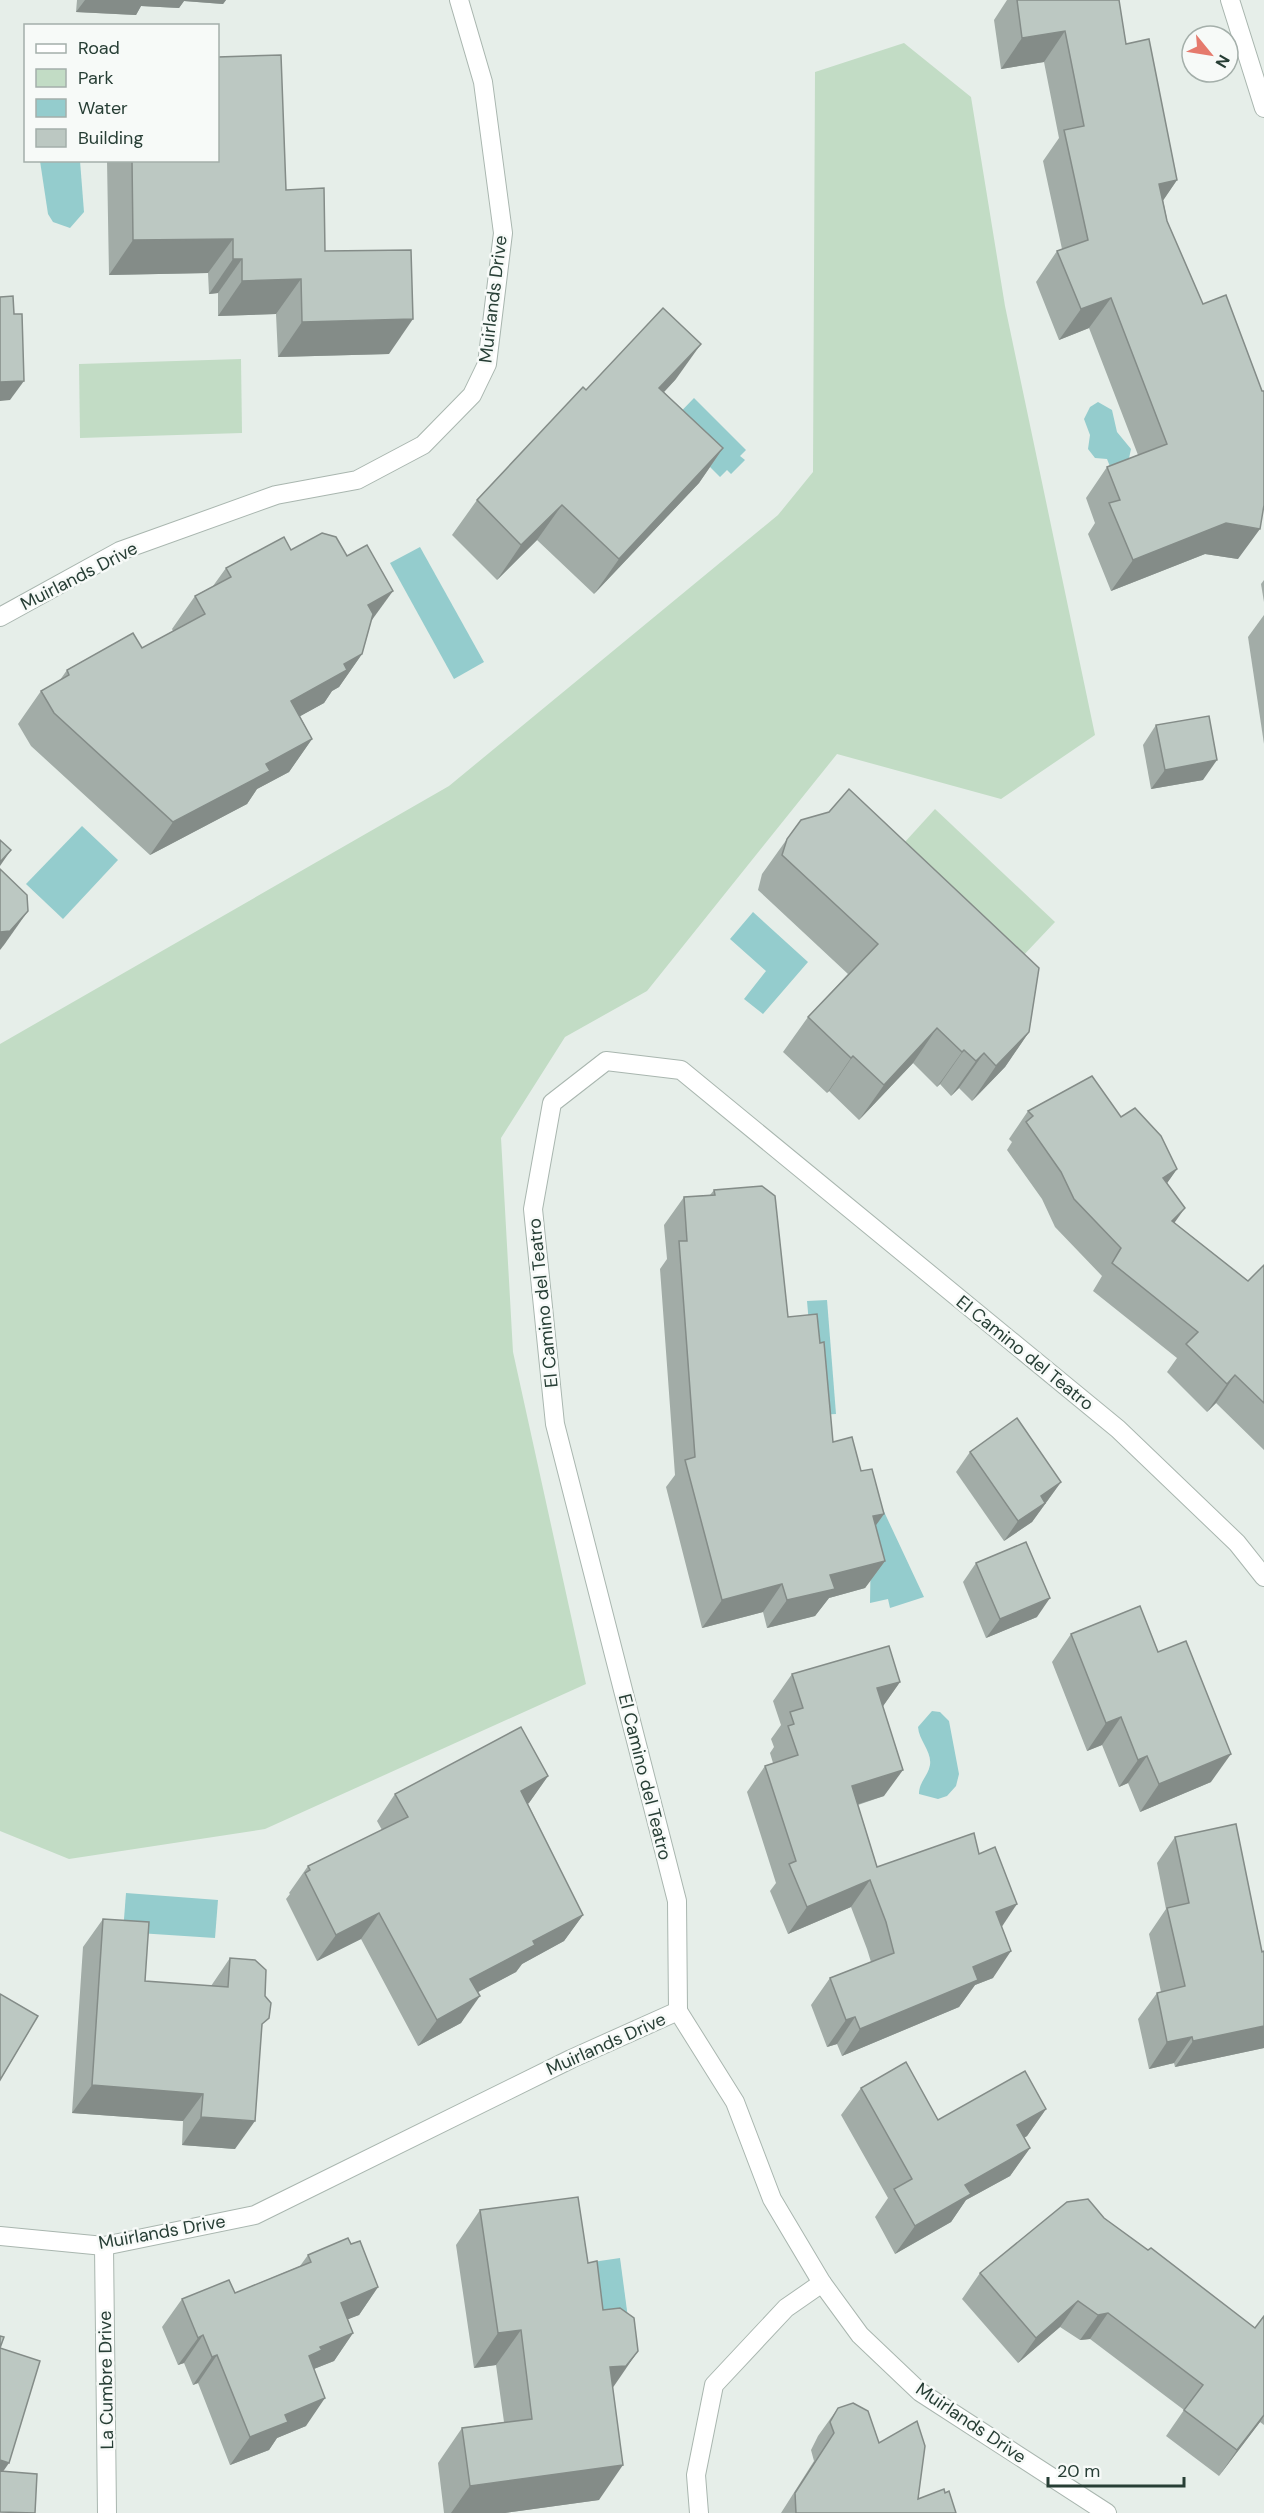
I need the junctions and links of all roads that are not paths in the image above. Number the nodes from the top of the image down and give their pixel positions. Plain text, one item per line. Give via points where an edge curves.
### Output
1 (459, 0) edge
2 (1230, 0) edge
3 (1264, 108) edge
4 (0, 617) edge
5 (1264, 1577) edge
6 (678, 2011) junction
7 (0, 2236) edge
8 (104, 2246) junction
9 (822, 2283) junction
10 (107, 2513) edge
11 (699, 2513) edge
12 (1107, 2513) edge

1 - 4 street, Muirlands Drive via 483,82 503,233 487,364 472,395 423,445 357,480 276,495 120,550
2 - 3 street
5 - 6 street, El Camino del Teatro via 1237,1543 1118,1429 681,1070 606,1061 552,1102 533,1209 555,1424 677,1901
6 - 8 street, Muirlands Drive via 571,2059 255,2215
6 - 9 street, Muirlands Drive via 735,2102 771,2199
7 - 8 street, Muirlands Drive
8 - 10 street, La Cumbre Drive
9 - 11 street via 786,2308 714,2385 696,2475
9 - 12 street, Muirlands Drive via 860,2335 920,2392

